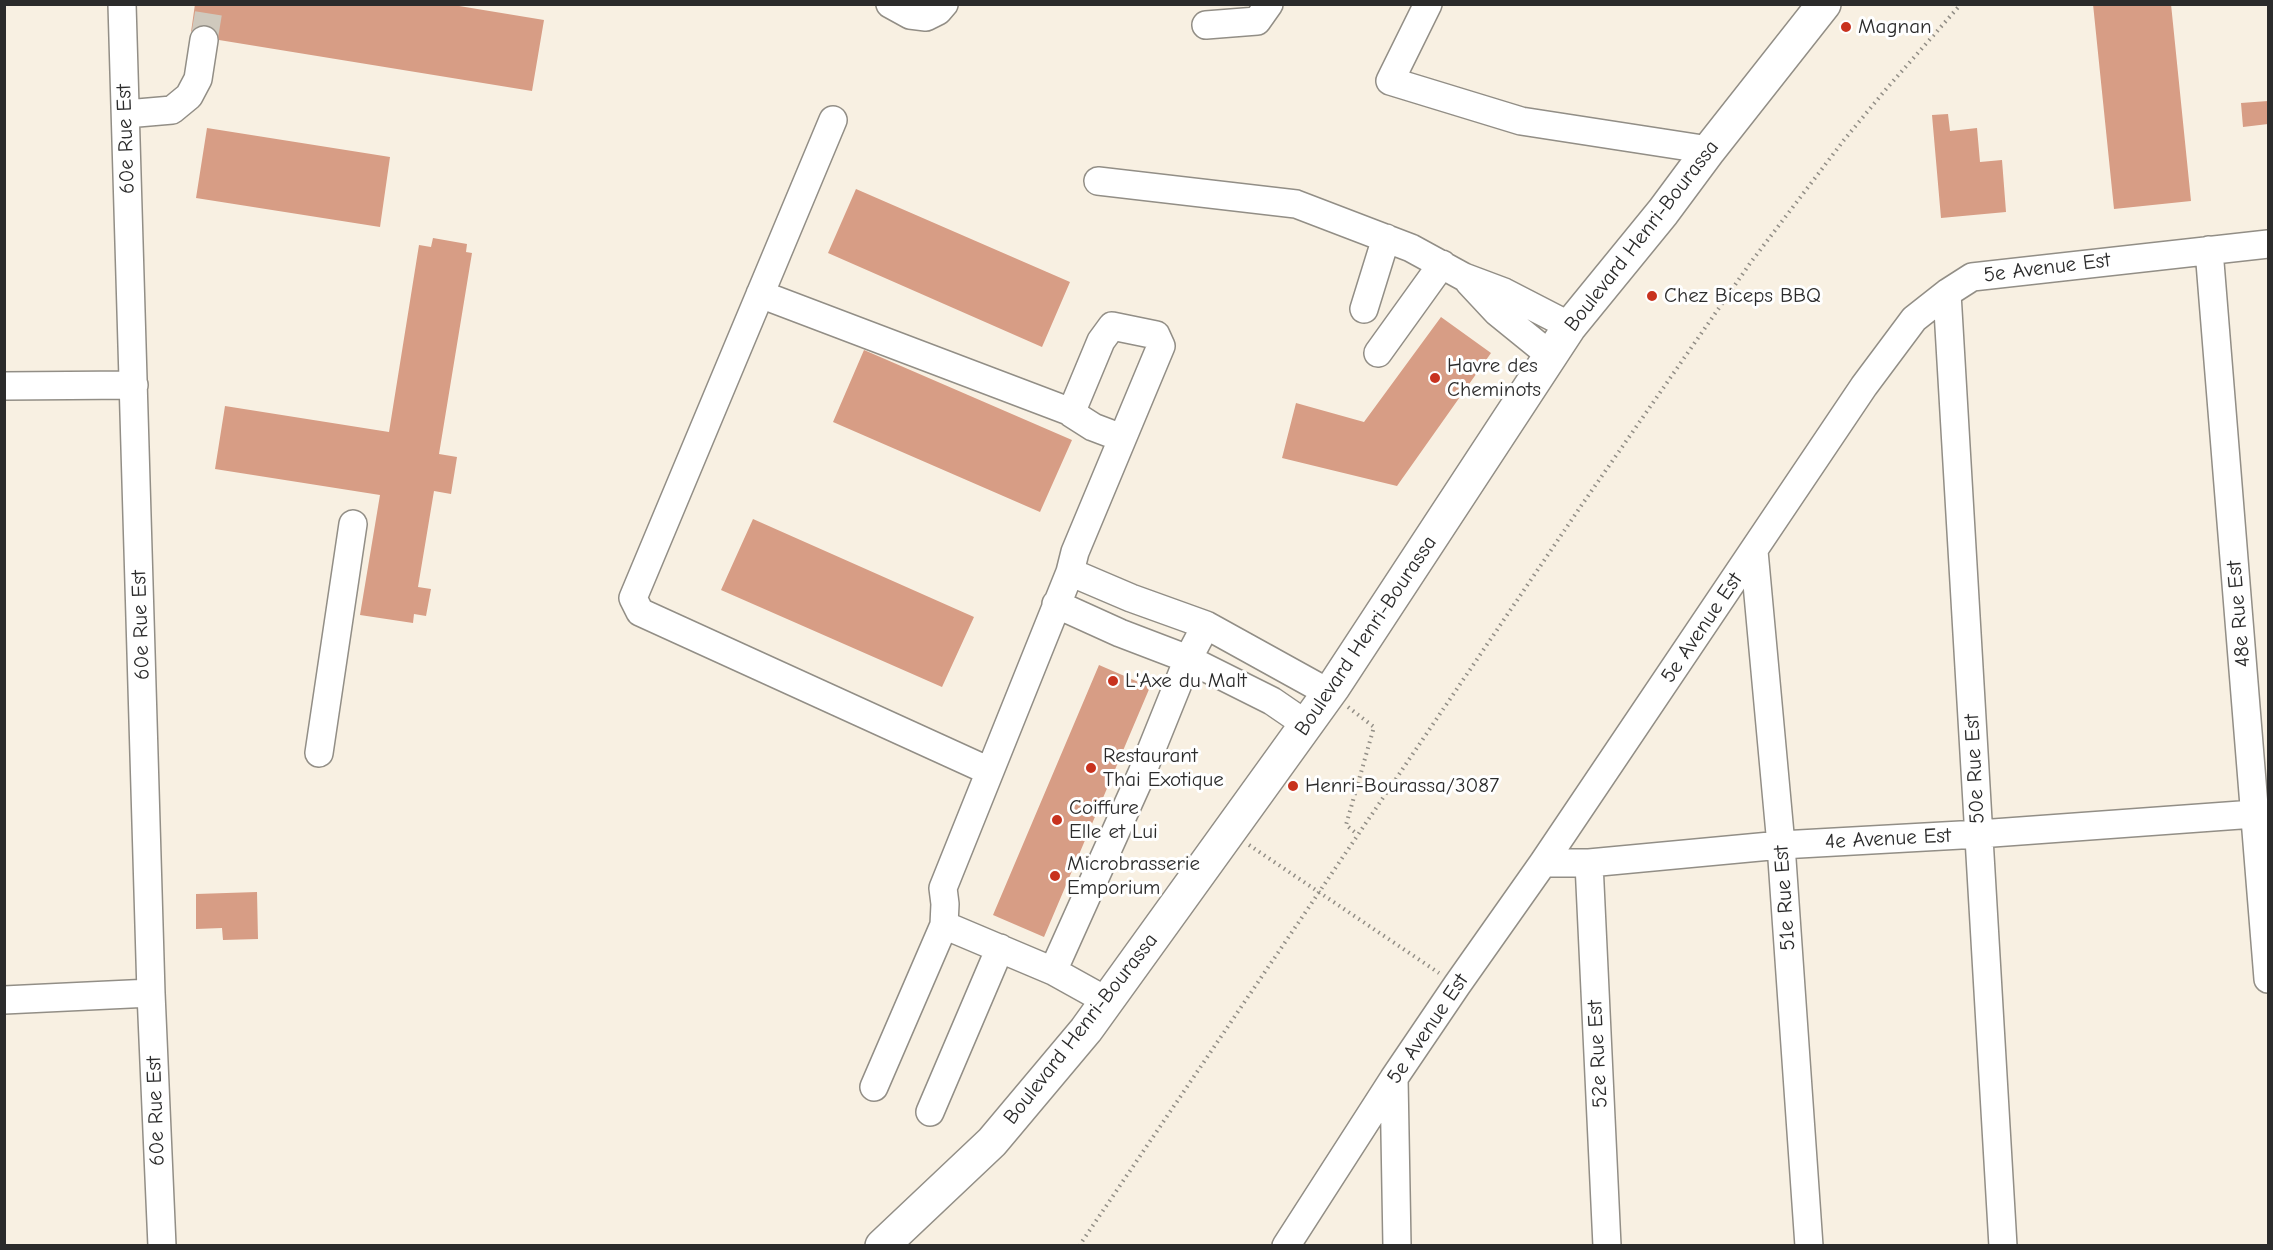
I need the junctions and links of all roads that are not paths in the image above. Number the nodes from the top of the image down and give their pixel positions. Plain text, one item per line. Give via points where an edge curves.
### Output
1 (122, 4) edge
2 (890, 4) edge
3 (944, 4) edge
4 (1269, 4) edge
5 (1428, 4) edge
6 (1824, 4) edge
7 (1206, 25) dead end
8 (204, 40) tunnel mouth
9 (126, 114) junction
10 (833, 120) dead end
11 (1709, 150) junction
12 (1098, 181) dead end
13 (1386, 238) junction
14 (2268, 244) edge
15 (2209, 250) junction
16 (1453, 270) junction
17 (1947, 293) junction
18 (760, 294) junction
19 (1364, 309) dead end
20 (1570, 327) junction
21 (1378, 353) dead end
22 (1550, 355) junction
23 (4, 386) edge
24 (134, 386) junction
25 (1071, 412) junction
26 (1122, 438) junction
27 (353, 524) dead end
28 (1754, 551) junction
29 (1070, 572) junction
30 (1131, 598) junction
31 (1056, 604) junction
32 (1206, 625) junction
33 (1119, 633) junction
34 (1188, 659) junction
35 (1329, 693) junction
36 (1307, 725) junction
37 (319, 753) dead end
38 (989, 771) junction
39 (2262, 813) edge
40 (1979, 834) junction
41 (1781, 844) junction
42 (1589, 862) junction
43 (1543, 863) junction
44 (944, 925) junction
45 (1000, 948) junction
46 (1053, 971) junction
47 (2268, 979) edge
48 (151, 993) junction
49 (4, 1000) edge
50 (1107, 1001) junction
51 (1395, 1078) junction
52 (874, 1087) dead end
53 (930, 1112) dead end
54 (162, 1245) edge
55 (882, 1245) edge
56 (1286, 1245) edge
57 (1396, 1245) edge
58 (1606, 1245) edge
59 (1809, 1245) edge
60 (2003, 1245) edge

1 - 9 street, 60e Rue Est
2 - 3 street via 910,15 926,17
4 - 7 street via 1257,21
5 - 11 street via 1390,81 1521,121
6 - 11 main road, Boulevard Henri-Bourassa
8 - 9 street via 198,79 189,96 172,111
9 - 24 street, 60e Rue Est
10 - 18 street
11 - 20 main road, Boulevard Henri-Bourassa
12 - 13 street via 1296,204
13 - 16 street
13 - 19 street
14 - 15 street, 5e Avenue Est
15 - 17 street, 5e Avenue Est via 1972,277
15 - 39 street, 48e Rue Est
16 - 20 street
16 - 21 street
16 - 22 street
17 - 28 street, 5e Avenue Est via 1914,319 1864,386
17 - 40 street, 50e Rue Est
18 - 25 street
18 - 38 street via 633,598 640,612
20 - 22 main road, Boulevard Henri-Bourassa
22 - 35 main road, Boulevard Henri-Bourassa
23 - 24 street
24 - 48 street, 60e Rue Est
25 - 26 street via 1093,427
25 - 26 street via 1101,341 1112,326 1156,335 1161,346
26 - 29 street
27 - 37 street
28 - 41 street, 51e Rue Est
28 - 43 street, 5e Avenue Est
29 - 30 street
29 - 31 street
30 - 32 street
30 - 33 street
31 - 33 street
31 - 38 street
32 - 34 street
32 - 35 street
33 - 34 street
34 - 36 street via 1272,701
34 - 46 street
35 - 36 main road, Boulevard Henri-Bourassa
36 - 50 main road, Boulevard Henri-Bourassa
38 - 44 street via 943,888
39 - 40 street, 4e Avenue Est
39 - 47 street, 48e Rue Est
40 - 41 street, 4e Avenue Est
40 - 60 street, 50e Rue Est
41 - 42 street, 4e Avenue Est
41 - 59 street, 51e Rue Est
42 - 43 street, 4e Avenue Est
42 - 58 street, 52e Rue Est
43 - 51 street, 5e Avenue Est
44 - 45 street
44 - 52 street
45 - 46 street
45 - 53 street
46 - 50 street
48 - 49 street
48 - 54 street, 60e Rue Est
50 - 55 main road, Boulevard Henri-Bourassa via 992,1142
51 - 56 street, 5e Avenue Est
51 - 57 street

